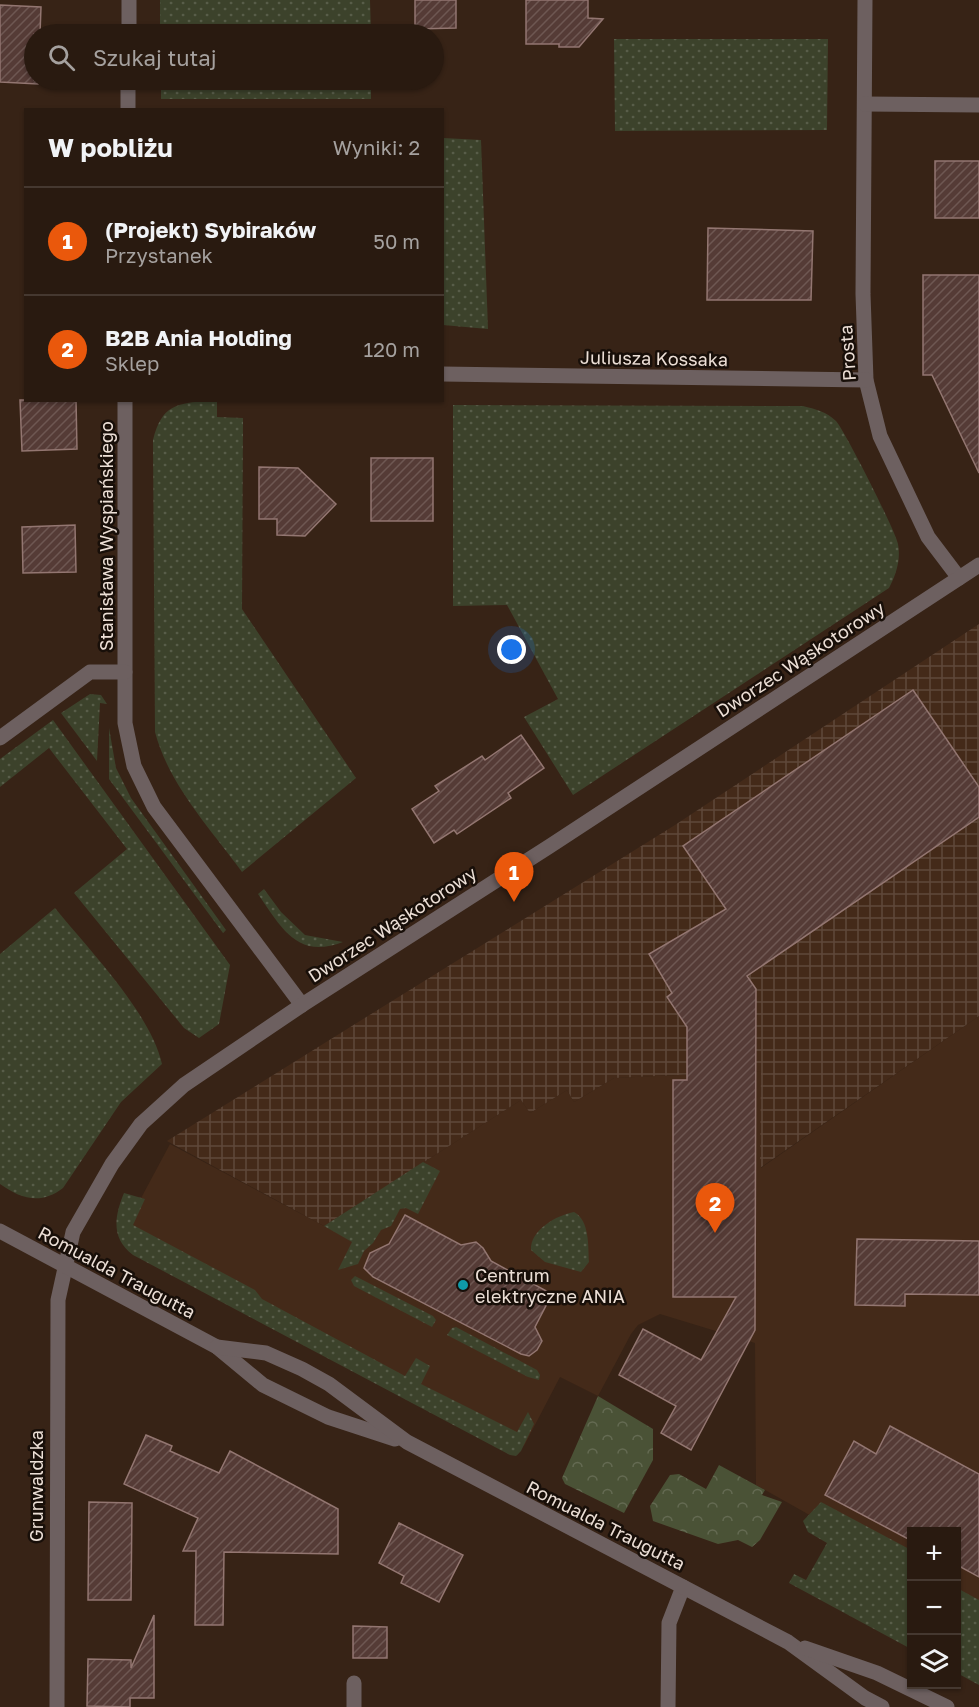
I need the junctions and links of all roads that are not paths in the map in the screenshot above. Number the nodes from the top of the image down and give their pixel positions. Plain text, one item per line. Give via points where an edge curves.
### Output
1 (129, 0) edge
2 (865, 0) edge
3 (129, 24) edge
4 (128, 90) edge
5 (865, 104) junction
6 (979, 105) edge
7 (128, 108) edge
8 (444, 375) edge
9 (866, 380) junction
10 (126, 402) edge
11 (979, 565) edge
12 (958, 578) junction
13 (124, 672) junction
14 (0, 738) edge
15 (303, 1005) junction
16 (0, 1231) edge
17 (64, 1266) junction
18 (217, 1347) junction
19 (407, 1442) junction
20 (683, 1587) junction
21 (788, 1642) junction
22 (354, 1683) dead end
23 (57, 1707) edge
24 (354, 1707) edge
25 (668, 1707) edge
26 (882, 1707) edge
27 (947, 1707) edge

1 - 3 street
2 - 5 street, Prosta
4 - 7 street
5 - 6 street
5 - 9 street, Prosta
8 - 9 street, Juliusza Kossaka
9 - 12 street, Prosta via 880,436 928,537
10 - 13 street, Stanisława Wyspiańskiego
11 - 12 street, Dworzec Wąskotorowy
12 - 15 street, Dworzec Wąskotorowy
13 - 14 street, Stanisława Wyspiańskiego via 90,672
13 - 15 street, Stanisława Wyspiańskiego via 125,723 134,766 154,807
15 - 17 street, Dworzec Wąskotorowy via 184,1085 141,1124 87,1204 73,1232
16 - 17 street, Romualda Traugutta
17 - 18 street, Romualda Traugutta
17 - 23 street, Grunwaldzka via 56,1353
18 - 19 street, Romualda Traugutta via 263,1385 328,1417
18 - 19 street, Romualda Traugutta via 266,1353 302,1369 329,1384
19 - 20 street, Romualda Traugutta
20 - 21 street, Romualda Traugutta
20 - 25 street via 669,1623
21 - 26 street, Romualda Traugutta
21 - 27 street, Romualda Traugutta via 878,1673
22 - 24 street

